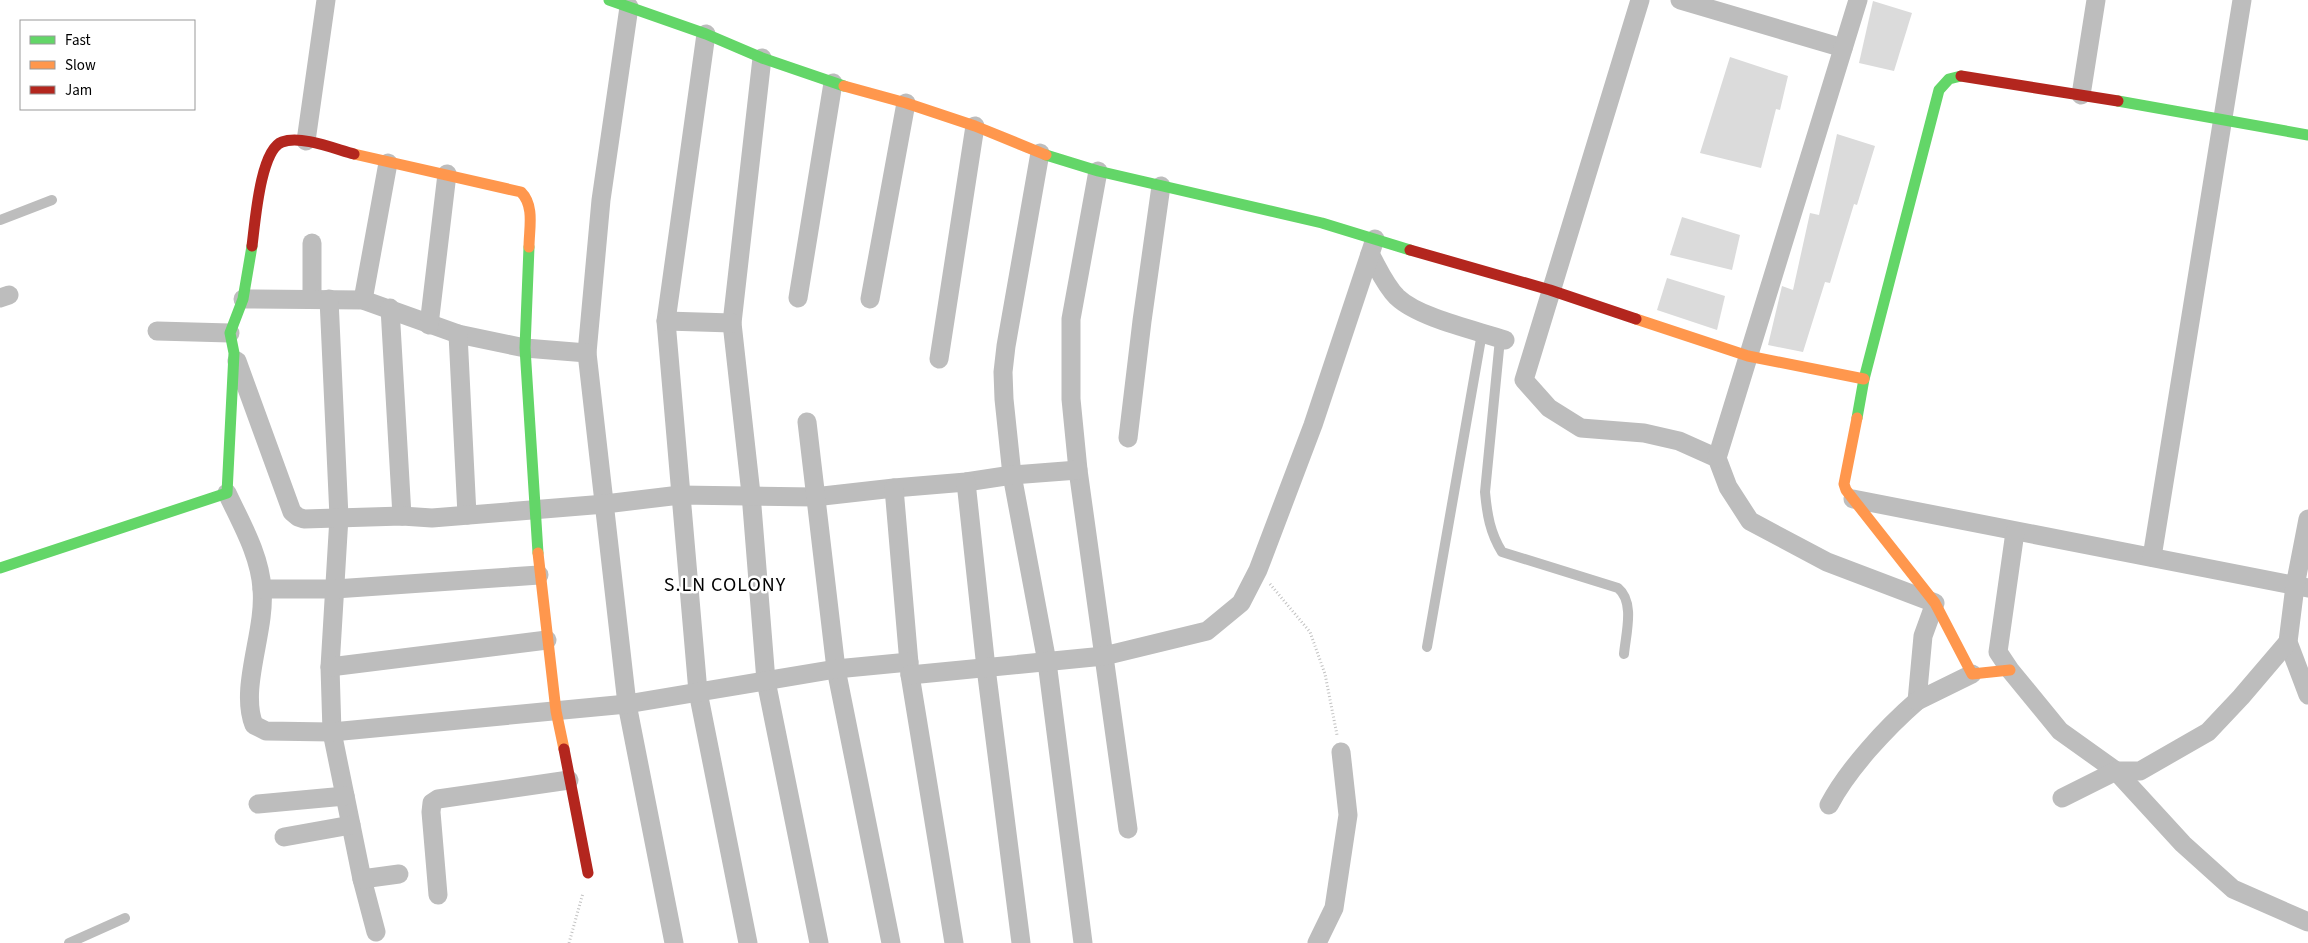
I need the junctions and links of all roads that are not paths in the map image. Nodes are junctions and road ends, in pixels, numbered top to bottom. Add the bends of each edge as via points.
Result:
1 (326, 0) edge
2 (609, 0) edge
3 (1640, 0) edge
4 (1680, 0) edge
5 (1858, 0) edge
6 (2096, 0) edge
7 (2242, 0) edge
8 (629, 7) junction
9 (706, 34) junction
10 (1843, 48) junction
11 (762, 58) junction
12 (833, 83) junction
13 (2081, 95) junction
14 (906, 103) junction
15 (2224, 119) junction
16 (975, 126) junction
17 (2308, 135) edge
18 (306, 141) junction
19 (1040, 153) junction
20 (388, 163) junction
21 (1098, 172) junction
22 (447, 174) junction
23 (1161, 186) junction
24 (52, 200) dead end
25 (0, 220) edge
26 (312, 243) dead end
27 (1372, 246) junction
28 (1550, 290) junction
29 (320, 298) junction
30 (798, 298) dead end
31 (243, 299) junction
32 (870, 299) dead end
33 (363, 300) junction
34 (390, 308) junction
35 (666, 321) junction
36 (732, 323) junction
37 (429, 325) junction
38 (157, 331) dead end
39 (230, 332) junction
40 (1482, 333) junction
41 (458, 334) junction
42 (1503, 340) joint
43 (524, 348) junction
44 (234, 353) junction
45 (587, 353) junction
46 (1748, 356) junction
47 (939, 359) dead end
48 (1864, 380) junction
49 (807, 422) dead end
50 (1128, 438) dead end
51 (1717, 458) junction
52 (1078, 470) junction
53 (1012, 475) junction
54 (966, 482) junction
55 (894, 488) junction
56 (227, 493) junction
57 (751, 494) junction
58 (680, 495) junction
59 (814, 497) junction
60 (1853, 498) junction
61 (605, 504) junction
62 (536, 509) junction
63 (467, 515) junction
64 (402, 516) junction
65 (339, 517) junction
66 (2308, 519) edge
67 (2016, 532) junction
68 (2152, 557) junction
69 (0, 568) edge
70 (538, 576) junction
71 (2302, 587) edge
72 (262, 589) junction
73 (335, 589) junction
74 (1935, 603) junction
75 (547, 640) junction
76 (2288, 642) junction
77 (1426, 647) dead end
78 (1624, 654) dead end
79 (1104, 656) junction
80 (1047, 662) junction
81 (330, 667) junction
82 (910, 668) junction
83 (986, 668) junction
84 (836, 669) junction
85 (2010, 670) junction
86 (1972, 674) junction
87 (766, 681) junction
88 (698, 692) junction
89 (2308, 695) edge
90 (1917, 701) junction
91 (628, 704) junction
92 (556, 711) junction
93 (332, 732) junction
94 (1340, 752) road end
95 (2116, 771) junction
96 (569, 780) junction
97 (345, 796) junction
98 (2062, 798) dead end
99 (258, 804) dead end
100 (1829, 805) dead end
101 (351, 825) junction
102 (1128, 830) dead end
103 (284, 837) dead end
104 (588, 873) road end
105 (399, 874) dead end
106 (362, 879) junction
107 (438, 895) dead end
108 (125, 918) dead end
109 (2308, 922) edge
110 (376, 932) dead end
111 (69, 943) edge
112 (674, 943) edge
113 (748, 943) edge
114 (819, 943) edge
115 (891, 943) edge
116 (954, 943) edge
117 (1021, 943) edge
118 (1083, 943) edge
119 (1317, 943) edge

1 - 18 street
2 - 8 street
3 - 28 street
4 - 10 street
5 - 10 street
6 - 13 street
7 - 15 street
8 - 9 street
8 - 45 street via 601,200
9 - 11 street
9 - 35 street
10 - 46 street
11 - 12 street
11 - 36 street
12 - 14 street
12 - 30 street
13 - 15 street
13 - 48 street via 1964,76 1953,76 1945,82 1939,90
14 - 16 street
14 - 32 street
15 - 17 street
15 - 68 street
16 - 19 street
16 - 47 street
18 - 20 street
18 - 31 street via 282,142 272,150 265,164
19 - 21 street
19 - 53 street via 1003,372
20 - 22 street
20 - 33 street
21 - 23 street
21 - 52 street via 1071,319 1071,399
22 - 37 street
22 - 43 street via 514,188 527,198 530,211
23 - 27 street via 1322,223
23 - 50 street
24 - 25 lane
26 - 29 street
27 - 28 street
27 - 40 street via 1385,281 1412,309
27 - 79 street via 1313,424 1258,570 1241,602 1207,631
28 - 46 street
28 - 51 street via 1524,380 1548,408 1581,428 1644,433 1679,441
29 - 31 street
29 - 33 street
29 - 65 street
31 - 39 street
33 - 34 street
34 - 37 street
34 - 64 street
35 - 36 street
35 - 58 street
36 - 57 street
37 - 41 street
38 - 39 street
39 - 44 street
40 - 42 street
40 - 77 lane
41 - 43 street
41 - 63 street
42 - 78 lane via 1485,492 1494,540 1502,552 1618,588 1624,593 1628,615
43 - 45 street
43 - 62 street
44 - 56 street
44 - 65 street via 292,512 304,519
45 - 61 street
46 - 48 street
46 - 51 street
48 - 60 street via 1844,478 1846,490
49 - 59 street
51 - 74 street via 1728,488 1750,521 1828,562
52 - 53 street
52 - 79 street
53 - 54 street
53 - 80 street
54 - 55 street
54 - 83 street
55 - 59 street
55 - 82 street
56 - 69 street
56 - 72 street via 256,560
57 - 58 street
57 - 59 street
57 - 87 street
58 - 61 street
58 - 88 street
59 - 84 street
60 - 67 street
60 - 74 street
61 - 62 street
61 - 91 street
62 - 63 street
62 - 70 street
63 - 64 street
64 - 65 street
65 - 73 street
66 - 71 street
67 - 68 street
67 - 85 street via 1998,652
68 - 71 street
70 - 73 street
70 - 75 street
71 - 76 street
72 - 73 street
72 - 93 street via 260,630 249,698 254,725 266,731
73 - 81 street
74 - 86 street
74 - 90 street via 1923,636
75 - 81 street
75 - 92 street
76 - 89 street
76 - 95 street via 2208,732 2140,771
79 - 80 street
79 - 102 street
80 - 83 street
80 - 118 street
81 - 93 street
82 - 83 street
82 - 84 street
82 - 116 street
83 - 117 street
84 - 87 street
84 - 115 street
85 - 86 street
85 - 95 street via 2060,731
86 - 90 street
87 - 88 street
87 - 114 street
88 - 91 street
88 - 113 street
90 - 100 street via 1894,721 1837,789
91 - 92 street
91 - 112 street
92 - 93 street
92 - 96 street
93 - 97 street
94 - 119 street via 1348,815 1334,908
95 - 98 street
95 - 109 street via 2183,844 2234,889
96 - 104 street
96 - 107 street via 438,799 432,803 430,812
97 - 99 street
97 - 101 street
101 - 103 street
101 - 106 street
105 - 106 street
106 - 110 street
108 - 111 lane

